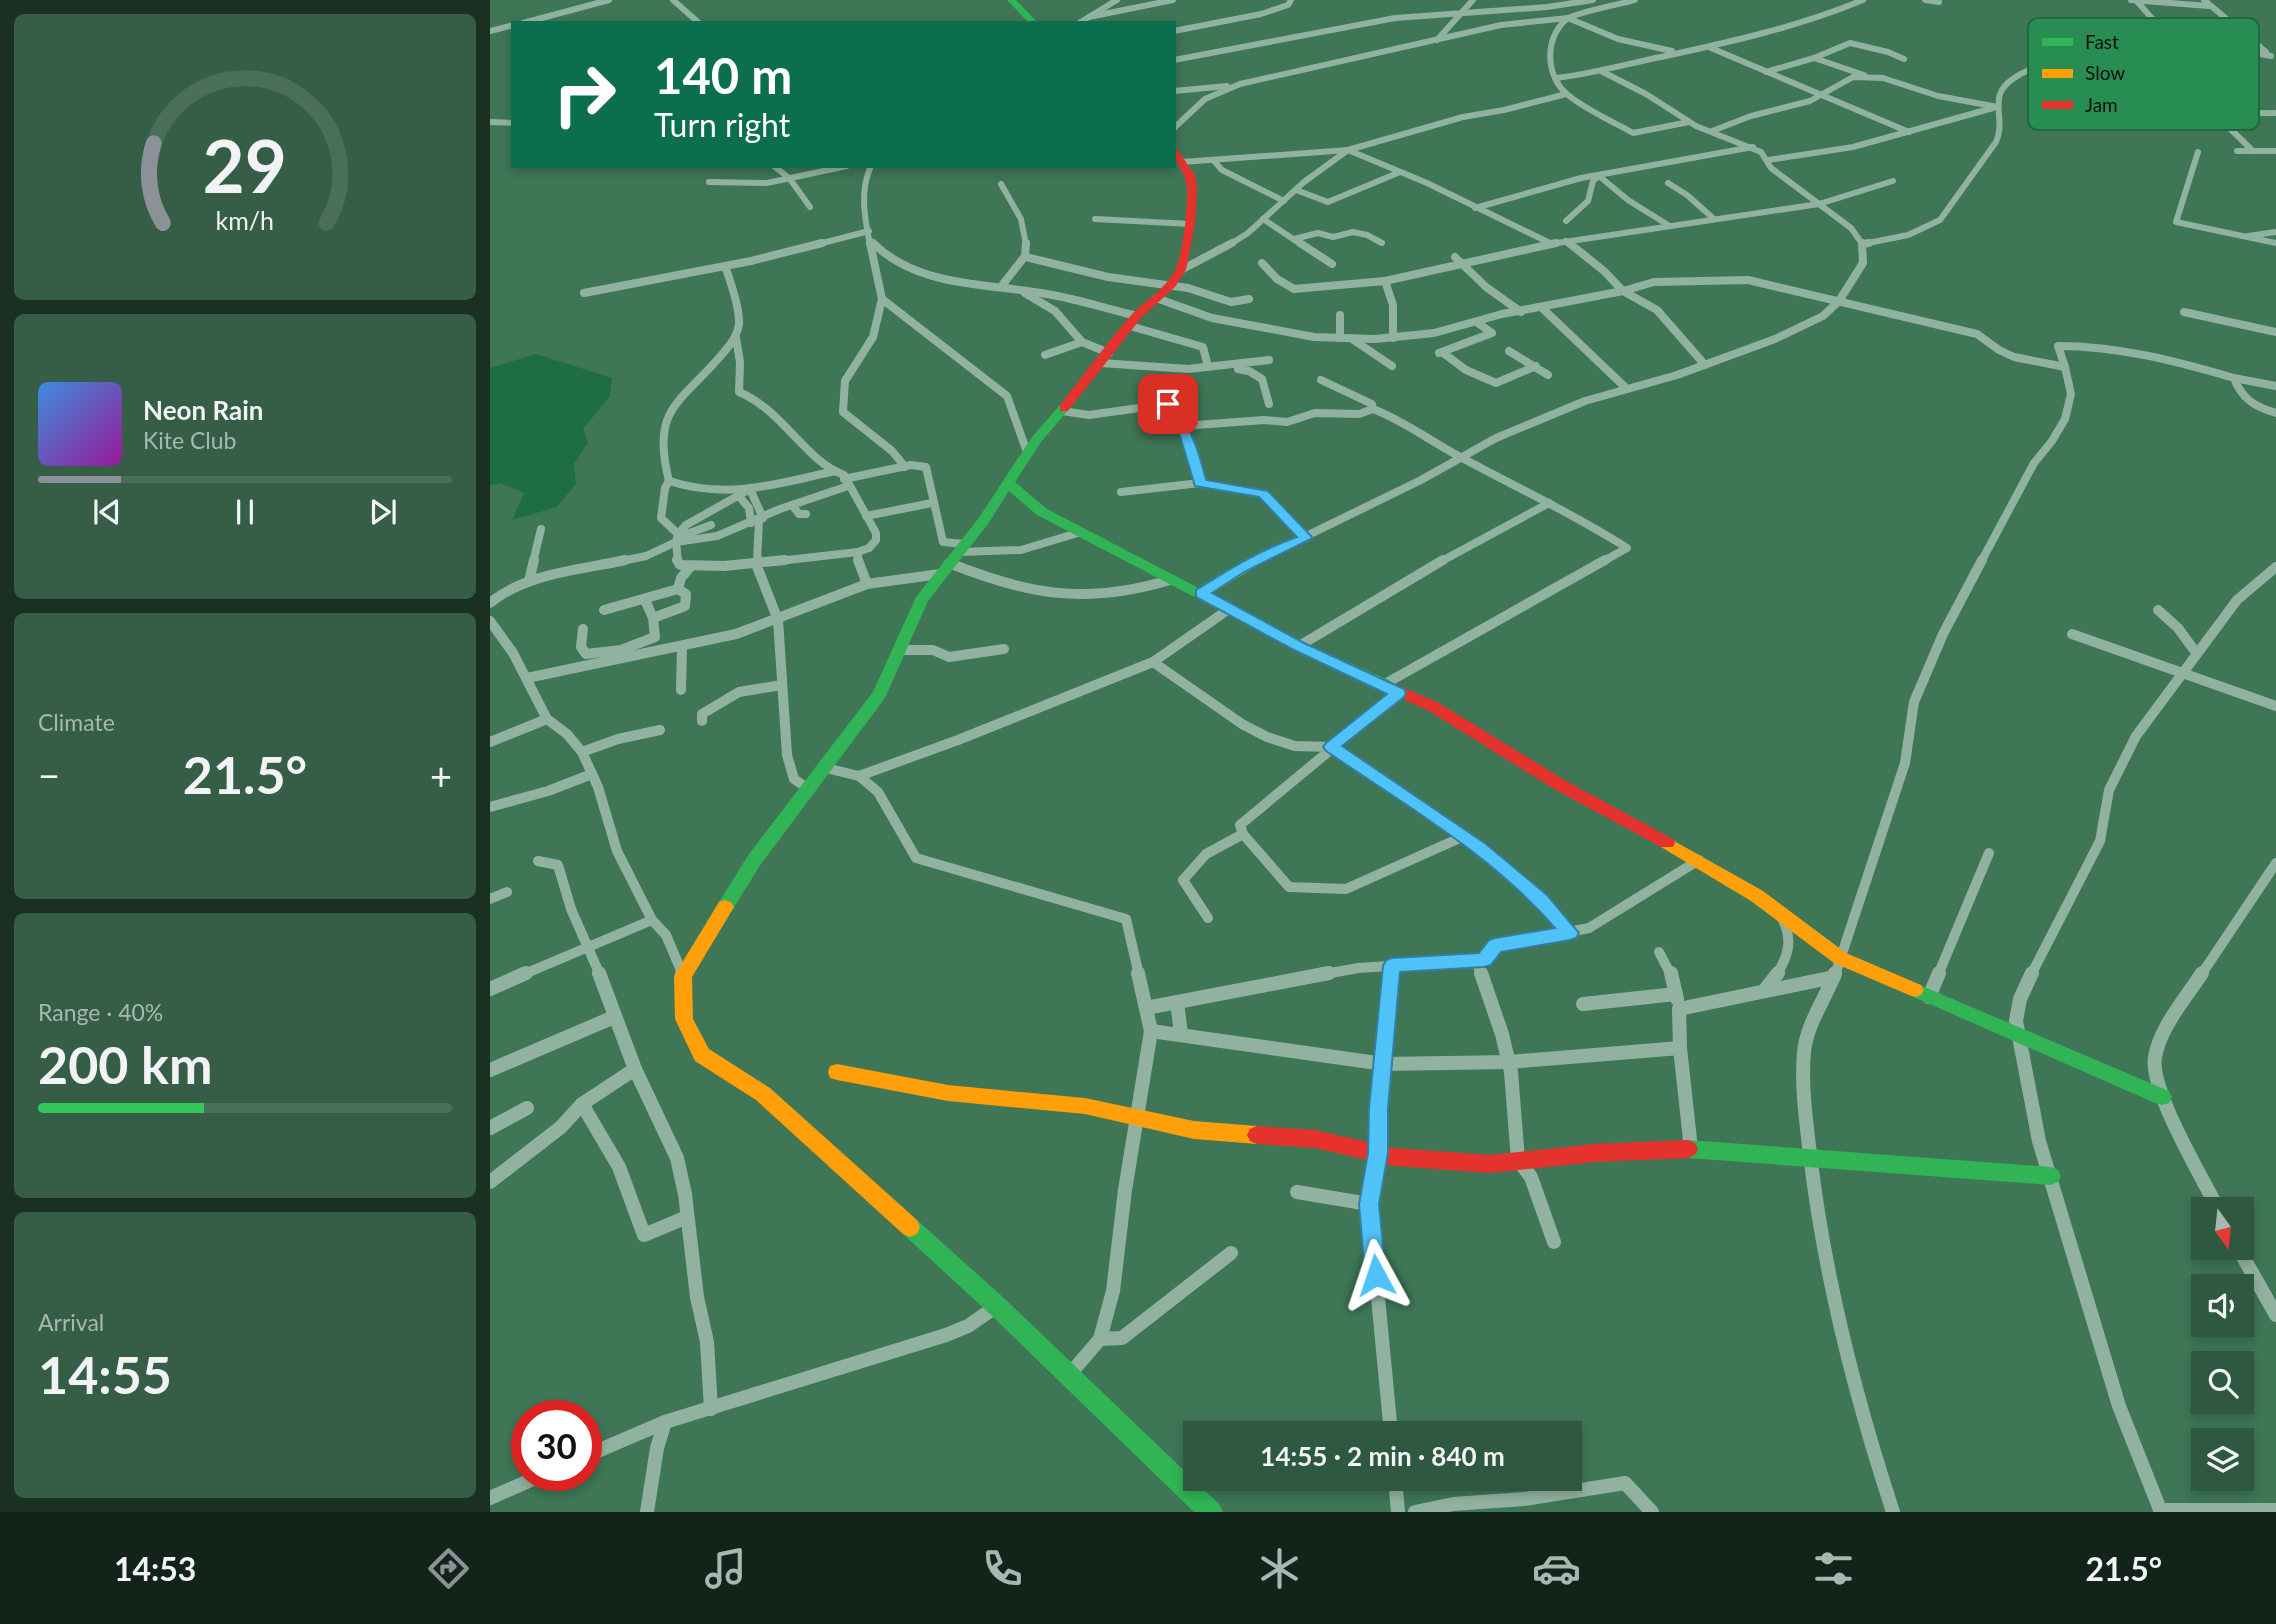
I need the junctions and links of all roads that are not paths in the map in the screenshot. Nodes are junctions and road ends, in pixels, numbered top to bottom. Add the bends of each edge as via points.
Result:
1 (609, 0) edge
2 (673, 0) edge
3 (1011, 0) edge
4 (1117, 0) edge
5 (1173, 0) edge
6 (1291, 0) edge
7 (1473, 0) edge
8 (1533, 0) edge
9 (1593, 0) edge
10 (1635, 0) edge
11 (1863, 0) edge
12 (1925, 0) edge
13 (2131, 0) edge
14 (2136, 1) edge
15 (1939, 2) edge
16 (2206, 3) edge
17 (1547, 7) junction
18 (1460, 13) junction
19 (1089, 17) junction
20 (1568, 18) junction
21 (2151, 18) edge
22 (2223, 18) edge
23 (530, 21) edge
24 (697, 21) edge
25 (1032, 21) edge
26 (1082, 21) edge
27 (511, 26) edge
28 (490, 31) edge
29 (1176, 31) edge
30 (1437, 40) junction
31 (1711, 47) junction
32 (1685, 53) junction
33 (1814, 58) junction
34 (1904, 59) dead end
35 (1176, 60) edge
36 (1601, 71) junction
37 (1766, 72) junction
38 (2028, 72) edge
39 (1867, 76) junction
40 (1556, 78) junction
41 (1240, 84) junction
42 (1176, 91) edge
43 (1566, 94) junction
44 (1822, 97) junction
45 (1998, 107) junction
46 (490, 121) edge
47 (1689, 122) junction
48 (511, 123) edge
49 (1176, 126) edge
50 (2231, 130) edge
51 (1712, 131) junction
52 (1909, 132) junction
53 (1753, 147) junction
54 (1348, 150) junction
55 (2236, 151) dead end
56 (2253, 151) junction
57 (2276, 151) edge
58 (2197, 152) dead end
59 (1178, 156) edge
60 (1768, 160) junction
61 (1214, 161) junction
62 (777, 168) edge
63 (839, 168) edge
64 (870, 168) edge
65 (1400, 172) junction
66 (1599, 176) junction
67 (792, 178) junction
68 (1893, 181) dead end
69 (709, 182) dead end
70 (1668, 183) dead end
71 (1001, 184) dead end
72 (1296, 190) junction
73 (1284, 201) junction
74 (1819, 204) junction
75 (810, 207) dead end
76 (1475, 208) junction
77 (1713, 218) junction
78 (1096, 219) dead end
79 (1263, 219) junction
80 (1566, 221) dead end
81 (1190, 224) junction
82 (1668, 225) junction
83 (869, 230) junction
84 (2276, 232) edge
85 (2240, 237) junction
86 (1294, 239) junction
87 (871, 241) junction
88 (1566, 241) junction
89 (2276, 242) edge
90 (1382, 243) dead end
91 (1550, 243) junction
92 (1863, 244) junction
93 (1026, 257) junction
94 (1455, 257) dead end
95 (1262, 263) dead end
96 (1332, 264) dead end
97 (1465, 265) junction
98 (725, 267) junction
99 (1181, 270) junction
100 (1385, 281) junction
101 (1171, 285) junction
102 (1007, 288) junction
103 (1023, 291) junction
104 (1623, 291) junction
105 (584, 293) dead end
106 (1156, 298) junction
107 (882, 299) junction
108 (1249, 299) dead end
109 (1839, 301) junction
110 (1541, 307) junction
111 (1521, 312) junction
112 (2184, 313) dead end
113 (1340, 315) dead end
114 (1133, 321) junction
115 (1478, 323) junction
116 (2276, 332) edge
117 (736, 338) junction
118 (1340, 338) junction
119 (1393, 338) junction
120 (1352, 339) junction
121 (1082, 342) junction
122 (1509, 351) dead end
123 (1045, 355) dead end
124 (1105, 358) junction
125 (1269, 360) dead end
126 (1705, 365) junction
127 (1392, 366) dead end
128 (1536, 366) junction
129 (1213, 367) junction
130 (2065, 367) junction
131 (1548, 375) dead end
132 (2234, 379) junction
133 (1321, 380) dead end
134 (2276, 386) edge
135 (1626, 388) junction
136 (1269, 404) dead end
137 (1373, 409) junction
138 (1062, 411) junction
139 (2276, 413) edge
140 (1183, 426) junction
141 (1027, 452) junction
142 (1459, 457) junction
143 (905, 467) junction
144 (835, 471) junction
145 (669, 481) junction
146 (846, 482) junction
147 (1008, 483) junction
148 (1200, 483) junction
149 (750, 489) junction
150 (1121, 492) dead end
151 (738, 495) junction
152 (932, 503) junction
153 (1549, 503) junction
154 (792, 505) junction
155 (806, 514) dead end
156 (866, 516) junction
157 (758, 520) junction
158 (711, 525) dead end
159 (541, 529) dead end
160 (1081, 532) junction
161 (678, 538) junction
162 (1306, 538) junction
163 (858, 552) junction
164 (953, 558) junction
165 (756, 564) junction
166 (691, 566) junction
167 (2276, 568) edge
168 (1170, 580) junction
169 (529, 581) junction
170 (867, 584) junction
171 (678, 589) junction
172 (1201, 594) junction
173 (645, 600) junction
174 (490, 603) edge
175 (604, 610) dead end
176 (1229, 610) junction
177 (2158, 610) dead end
178 (653, 618) junction
179 (778, 620) junction
180 (490, 621) edge
181 (583, 629) dead end
182 (2072, 634) dead end
183 (682, 646) junction
184 (1299, 646) junction
185 (1004, 649) dead end
186 (899, 650) junction
187 (2197, 654) junction
188 (1153, 662) junction
189 (2183, 673) junction
190 (527, 678) junction
191 (782, 685) junction
192 (1383, 685) junction
193 (681, 690) dead end
194 (1399, 693) junction
195 (2276, 706) edge
196 (547, 719) junction
197 (702, 721) dead end
198 (660, 730) dead end
199 (490, 742) edge
200 (1331, 747) junction
201 (582, 752) junction
202 (826, 768) junction
203 (592, 774) junction
204 (859, 776) junction
205 (807, 789) junction
206 (490, 807) edge
207 (1242, 834) junction
208 (1462, 837) junction
209 (1989, 853) dead end
210 (1699, 860) junction
211 (538, 861) dead end
212 (2276, 863) edge
213 (507, 892) dead end
214 (490, 899) edge
215 (1779, 913) junction
216 (1208, 918) dead end
217 (652, 920) junction
218 (1570, 933) junction
219 (589, 946) junction
220 (1659, 952) dead end
221 (1840, 958) junction
222 (1484, 960) junction
223 (1392, 966) junction
224 (683, 976) junction
225 (1834, 977) junction
226 (490, 989) edge
227 (1764, 991) junction
228 (1676, 994) junction
229 (1929, 997) junction
230 (1177, 1002) junction
231 (1583, 1004) dead end
232 (1146, 1008) junction
233 (1679, 1009) junction
234 (614, 1017) junction
235 (1152, 1031) junction
236 (1181, 1034) junction
237 (2019, 1037) junction
238 (1680, 1048) junction
239 (1509, 1062) junction
240 (1384, 1064) junction
241 (635, 1069) junction
242 (490, 1070) edge
243 (837, 1072) dead end
244 (2162, 1097) junction
245 (582, 1104) junction
246 (527, 1108) dead end
247 (1137, 1117) junction
248 (490, 1128) edge
249 (1690, 1149) junction
250 (1378, 1153) junction
251 (1811, 1158) junction
252 (1518, 1160) junction
253 (2051, 1176) junction
254 (490, 1182) edge
255 (1297, 1192) dead end
256 (2212, 1197) edge
257 (1369, 1204) junction
258 (687, 1217) junction
259 (1554, 1242) dead end
260 (1231, 1254) dead end
261 (2245, 1260) edge
262 (997, 1306) junction
263 (2276, 1315) edge
264 (1100, 1339) junction
265 (1070, 1374) junction
266 (711, 1409) junction
267 (1390, 1421) edge
268 (665, 1422) junction
269 (602, 1449) edge
270 (511, 1488) edge
271 (1396, 1491) edge
272 (490, 1497) edge
273 (2276, 1510) edge
274 (2161, 1511) edge
275 (647, 1512) edge
276 (1211, 1512) edge
277 (1398, 1512) edge
278 (1415, 1512) edge
279 (1652, 1512) edge
280 (1893, 1512) edge

1 - 23 street
2 - 24 street
3 - 25 street
4 - 19 street
5 - 19 street
6 - 29 street via 1261,14
7 - 18 street
8 - 17 street
9 - 17 street
10 - 20 street
11 - 31 street via 1818,20
12 - 15 street
13 - 14 street
14 - 16 street
14 - 21 street
16 - 22 street
17 - 18 street
17 - 20 street
18 - 30 street
18 - 35 street via 1395,18
19 - 26 street
20 - 30 street via 1501,25
20 - 32 street via 1648,49
20 - 40 street via 1551,41
27 - 28 street
30 - 41 street
31 - 32 street
31 - 37 street
32 - 36 street
33 - 34 street via 1850,43
33 - 37 street
33 - 39 street
36 - 40 street
36 - 47 street
37 - 44 street
38 - 45 street via 2006,81
39 - 44 street via 1839,83
39 - 45 street
40 - 43 street
41 - 42 street
41 - 49 street via 1205,99
43 - 47 street via 1633,133
43 - 54 street
44 - 51 street
44 - 52 street
45 - 52 street
45 - 92 street via 1998,138 1946,213 1909,234
46 - 48 street
47 - 51 street
50 - 56 street
51 - 53 street
52 - 60 street
53 - 60 street
53 - 66 street
54 - 61 street
54 - 65 street
54 - 72 street
55 - 56 street
56 - 57 street
58 - 85 street via 2176,222
59 - 61 street
59 - 81 street via 1190,175
60 - 74 street via 1770,168
61 - 73 street via 1222,170
62 - 67 street
63 - 67 street
64 - 83 street via 864,184
65 - 72 street via 1328,202
65 - 76 street
66 - 76 street
66 - 80 street via 1588,201
66 - 82 street
67 - 69 street via 767,183
67 - 75 street
68 - 74 street
70 - 77 street
71 - 93 street via 1021,219
72 - 73 street
73 - 79 street
74 - 77 street
74 - 92 street via 1851,228
76 - 91 street
77 - 82 street
78 - 81 street
79 - 86 street
79 - 99 street via 1228,246
81 - 99 street
82 - 88 street
83 - 87 street
83 - 98 street
84 - 85 street
85 - 89 street
86 - 90 street via 1353,232
86 - 96 street
87 - 102 street via 878,250 914,269
87 - 107 street
88 - 91 street
88 - 104 street
91 - 97 street
92 - 109 street via 1863,263
93 - 101 street via 1108,277
93 - 102 street via 1006,275 1003,284
94 - 97 street
95 - 100 street via 1294,289
97 - 100 street
97 - 111 street
98 - 105 street
98 - 117 street via 738,307
99 - 101 street
100 - 119 street via 1393,305
101 - 106 street
101 - 108 street via 1231,302
102 - 103 street
103 - 114 street via 1044,293
103 - 121 street via 1055,311
104 - 109 street via 1654,282 1748,280
104 - 110 street
104 - 126 street via 1657,310
106 - 114 street
106 - 118 street via 1212,318
107 - 141 street via 1007,396
107 - 143 street via 878,326 848,372 841,397 843,412
109 - 126 street via 1823,316 1775,339
109 - 130 street via 1977,334 2011,355
110 - 111 street
110 - 135 street
111 - 115 street
112 - 116 street
113 - 118 street
114 - 124 street
114 - 129 street via 1203,347
115 - 119 street
115 - 128 street via 1493,333 1440,352 1496,383
117 - 144 street via 739,392 775,414
117 - 145 street via 665,417 661,447
118 - 120 street
119 - 120 street
120 - 127 street
121 - 123 street
121 - 124 street
122 - 128 street
124 - 129 street via 1157,368
124 - 138 street
125 - 129 street
126 - 135 street
128 - 131 street
129 - 136 street via 1249,371 1262,379
130 - 132 street via 2058,346 2083,345 2194,366
130 - 221 street via 2071,403 2066,421 2027,475 1943,634 1914,702 1905,763
132 - 134 street
132 - 139 street via 2239,393 2254,406
133 - 137 street via 1373,404
135 - 142 street via 1585,401
137 - 140 street via 1351,415 1316,413 1290,423 1266,420
137 - 142 street via 1404,421
138 - 140 street via 1089,415 1168,404
138 - 141 street
140 - 148 street
141 - 147 street
142 - 153 street
142 - 162 street
143 - 146 street
143 - 152 street via 926,467
144 - 146 street via 844,475
144 - 149 street
145 - 149 street via 697,490
145 - 161 street via 661,518
146 - 154 street
146 - 156 street
147 - 160 street via 1042,512
147 - 164 street
148 - 150 street
148 - 162 street via 1264,494
149 - 151 street
149 - 157 street
151 - 157 street
151 - 161 street via 707,512
152 - 156 street
152 - 164 street via 943,542
153 - 184 street
153 - 192 street via 1627,548
154 - 155 street via 799,514
154 - 157 street
156 - 163 street via 876,540
157 - 161 street via 694,541
157 - 165 street
158 - 161 street
159 - 169 street
160 - 164 street via 1023,551
160 - 168 street
161 - 166 street via 676,559 680,565
161 - 169 street via 646,556
162 - 172 street via 1278,548
163 - 165 street
163 - 170 street
164 - 168 street via 1007,583 1078,595 1124,592
164 - 170 street
164 - 186 street via 915,612
165 - 166 street
165 - 179 street
166 - 171 street
167 - 187 street via 2237,600
168 - 172 street
169 - 174 street
170 - 179 street
171 - 173 street
171 - 178 street via 685,594 685,606
172 - 176 street
173 - 175 street
173 - 178 street
176 - 184 street
176 - 188 street
177 - 187 street
178 - 181 street via 654,638 600,654 586,654 581,647
179 - 183 street
179 - 191 street
180 - 190 street
182 - 189 street
183 - 190 street
183 - 193 street
184 - 192 street
185 - 186 street via 949,657 933,650
186 - 202 street via 880,694
187 - 189 street
188 - 200 street via 1267,737 1295,746
188 - 204 street
189 - 195 street
189 - 237 street via 2136,736 2115,774 2100,841 2020,999
190 - 196 street
191 - 197 street via 739,692 702,714
191 - 205 street via 787,755 794,779
192 - 194 street
194 - 200 street
194 - 210 street via 1434,707 1560,785
196 - 199 street
196 - 201 street
198 - 201 street
200 - 207 street via 1240,825
200 - 208 street
201 - 203 street
202 - 204 street
202 - 205 street
203 - 206 street
203 - 217 street via 617,851
204 - 232 street via 878,792 916,858 1126,919
205 - 224 street via 755,859
207 - 208 street via 1289,887 1346,889
207 - 216 street via 1206,854 1183,880
208 - 218 street via 1541,900
209 - 229 street
210 - 215 street
210 - 218 street via 1605,920
211 - 219 street via 558,865 571,909
212 - 244 street via 2158,1044 2154,1073
213 - 214 street
215 - 221 street
215 - 227 street via 1789,929 1791,946 1783,968
217 - 219 street
217 - 224 street via 666,935
218 - 222 street via 1495,946
219 - 226 street
219 - 234 street
220 - 228 street
221 - 225 street
221 - 229 street
222 - 223 street
222 - 239 street via 1476,963
223 - 230 street via 1357,968
223 - 240 street
224 - 262 street via 684,1019 702,1055 763,1094
225 - 227 street
225 - 251 street via 1815,1012 1804,1050 1803,1092
227 - 233 street
228 - 231 street
228 - 233 street
229 - 237 street
230 - 232 street
230 - 236 street
232 - 235 street
233 - 238 street
234 - 241 street
234 - 242 street
235 - 236 street
235 - 247 street
236 - 240 street
237 - 244 street
237 - 253 street via 2034,1120
238 - 239 street
238 - 249 street
239 - 240 street
239 - 252 street
240 - 250 street
241 - 245 street
241 - 258 street via 677,1158
243 - 247 street via 948,1093 1085,1106
244 - 256 street
245 - 254 street via 561,1127
245 - 258 street via 605,1135 644,1236
246 - 248 street
247 - 250 street via 1194,1130 1315,1139
247 - 264 street via 1113,1291
249 - 251 street
249 - 252 street
250 - 252 street via 1441,1162
250 - 257 street
251 - 253 street
251 - 280 street via 1817,1217 1843,1339
252 - 259 street via 1531,1177
253 - 274 street via 2119,1406
255 - 257 street
257 - 267 street
258 - 266 street via 707,1342
260 - 264 street via 1122,1338
261 - 263 street
262 - 265 street
262 - 266 street via 946,1335
264 - 265 street
265 - 276 street
266 - 268 street
268 - 269 street
268 - 275 street
270 - 272 street
271 - 277 street
273 - 274 street
278 - 279 street via 1625,1483

